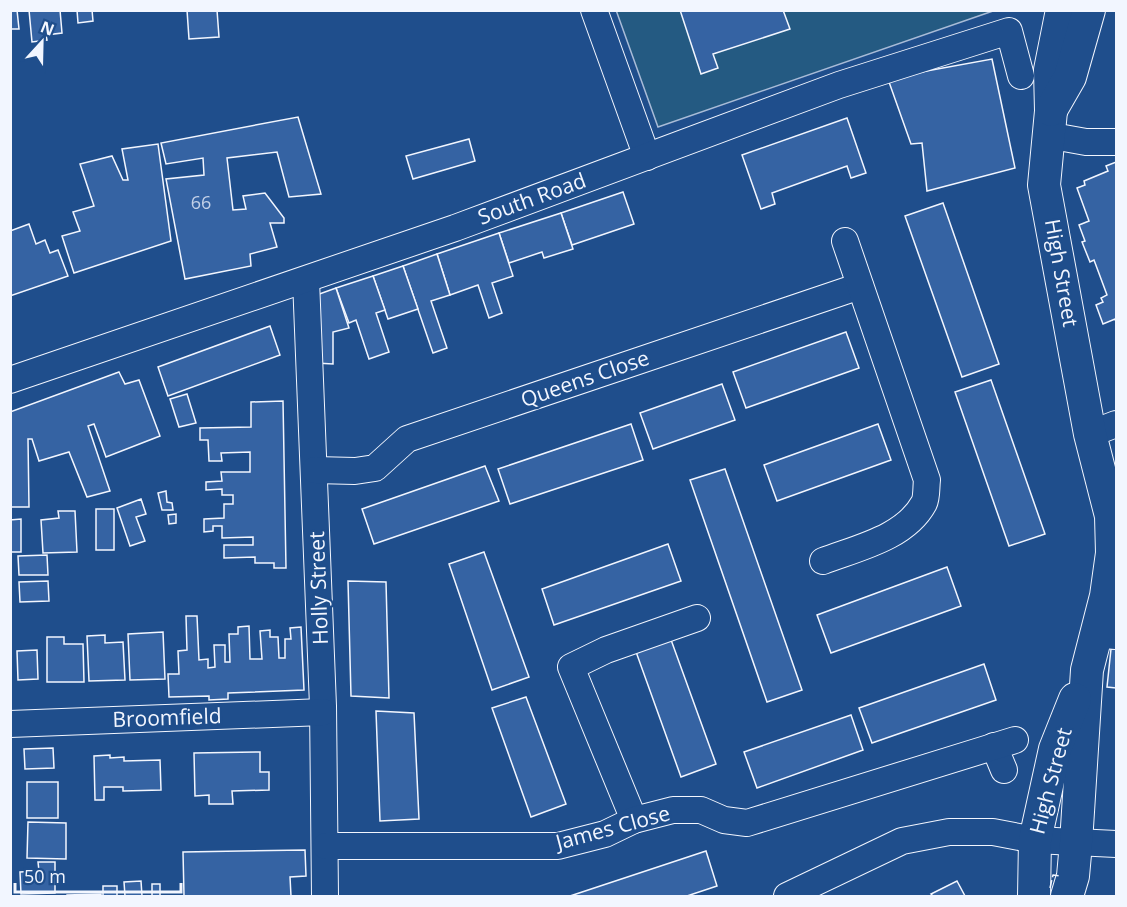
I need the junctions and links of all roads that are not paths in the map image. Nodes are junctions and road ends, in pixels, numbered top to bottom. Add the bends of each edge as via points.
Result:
1 (594, 10) edge
2 (1067, 12) edge
3 (1021, 76) dead end
4 (1049, 123) junction
5 (1116, 142) edge
6 (647, 157) junction
7 (845, 242) dead end
8 (306, 280) junction
9 (860, 286) junction
10 (10, 380) edge
11 (1103, 429) edge
12 (315, 470) junction
13 (824, 562) dead end
14 (697, 618) dead end
15 (1105, 635) edge
16 (1087, 670) junction
17 (323, 712) junction
18 (10, 724) edge
19 (1004, 770) dead end
20 (634, 820) junction
21 (1035, 840) junction
22 (1076, 843) junction
23 (1116, 844) edge
24 (326, 846) junction
25 (325, 897) edge
26 (787, 897) edge
27 (1034, 897) edge
28 (1067, 897) edge

1 - 6 street
2 - 4 main road, High Street via 1050,70
3 - 6 street, South Road via 1009,31 839,85
4 - 5 street via 1086,142
4 - 11 main road, High Street via 1044,185
6 - 8 street, South Road
7 - 9 street
8 - 10 street, South Road
8 - 12 street, Holly Street
9 - 12 street, Queens Close via 407,439 375,468
9 - 13 street via 927,480 925,501 911,521 892,534
11 - 15 main road, High Street via 1096,534
12 - 17 street, Holly Street
14 - 20 street via 606,650 571,667
15 - 16 main road, High Street
16 - 21 main road, High Street via 1055,749
16 - 22 main road, High Street
17 - 18 street, Broomfield
17 - 24 street, Holly Street
19 - 20 street, James Close via 1004,743 747,823 724,820 700,810 673,810
20 - 24 street, James Close via 605,834 558,846
21 - 22 street
21 - 26 street via 993,832 949,832 902,841
21 - 27 main road, High Street
22 - 23 street
22 - 28 main road, High Street
24 - 25 street, Holly Street

